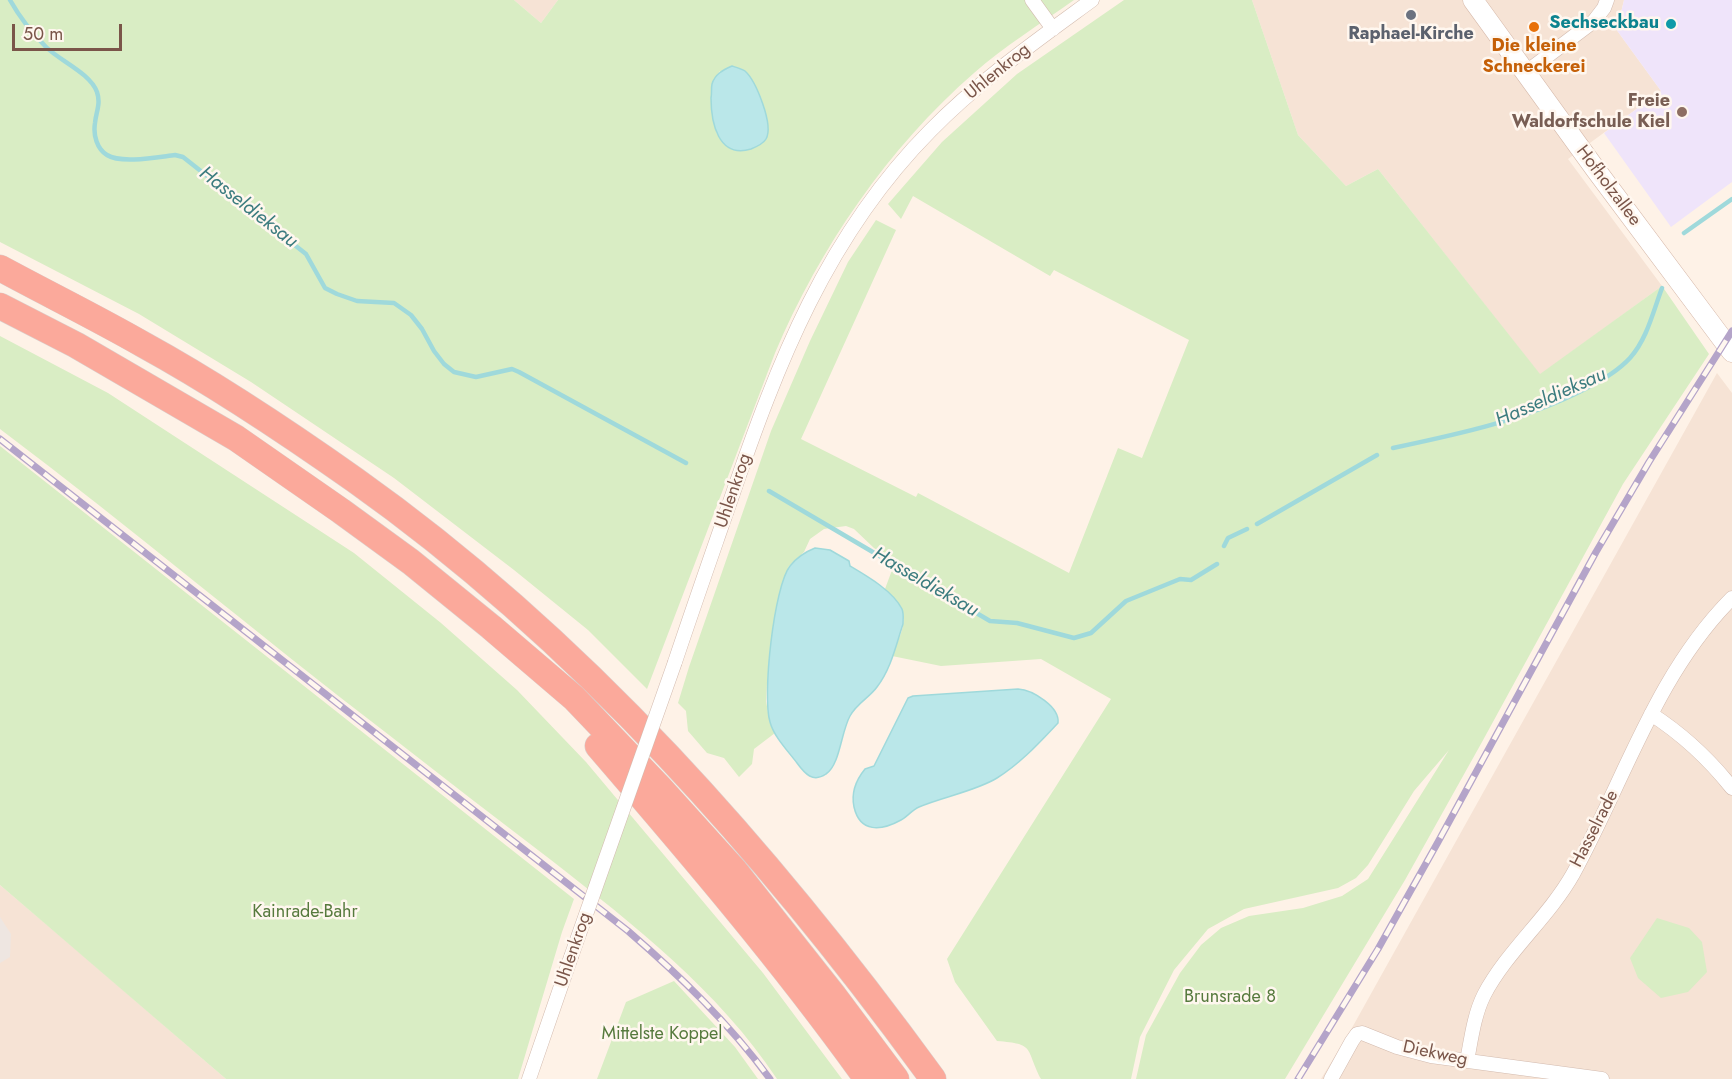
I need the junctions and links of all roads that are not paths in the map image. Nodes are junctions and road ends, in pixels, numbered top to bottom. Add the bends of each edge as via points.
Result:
1 (1032, 0) edge
2 (1092, 0) edge
3 (1473, 0) edge
4 (1607, 0) edge
5 (1053, 29) junction
6 (1525, 73) junction
7 (0, 268) edge
8 (0, 306) edge
9 (1729, 347) edge
10 (1732, 598) edge
11 (517, 650) junction
12 (1651, 714) junction
13 (1732, 788) edge
14 (1467, 1061) junction
15 (529, 1079) edge
16 (867, 1079) edge
17 (896, 1079) edge
18 (933, 1079) edge
19 (1331, 1079) edge
20 (1602, 1079) edge

1 - 5 street
2 - 5 street, Uhlenkrog
3 - 6 street, Hofholzallee
4 - 6 street via 1594,21
5 - 15 street, Uhlenkrog, bridge via 982,82 930,131 880,188 838,249 801,316 769,392
6 - 9 street, Hofholzallee
7 - 18 highway via 145,345 257,413 375,495 507,600 616,702 757,854 830,941
8 - 11 highway via 76,345 236,438 411,562
10 - 12 street, Hasselrade via 1678,667
11 - 16 highway via 717,885
11 - 17 highway via 574,698 727,863
12 - 13 street via 1688,741
12 - 14 street, Hasselrade via 1571,876 1483,997
14 - 19 street, Diekweg via 1397,1047 1362,1033 1352,1041
14 - 20 street, Diekweg

